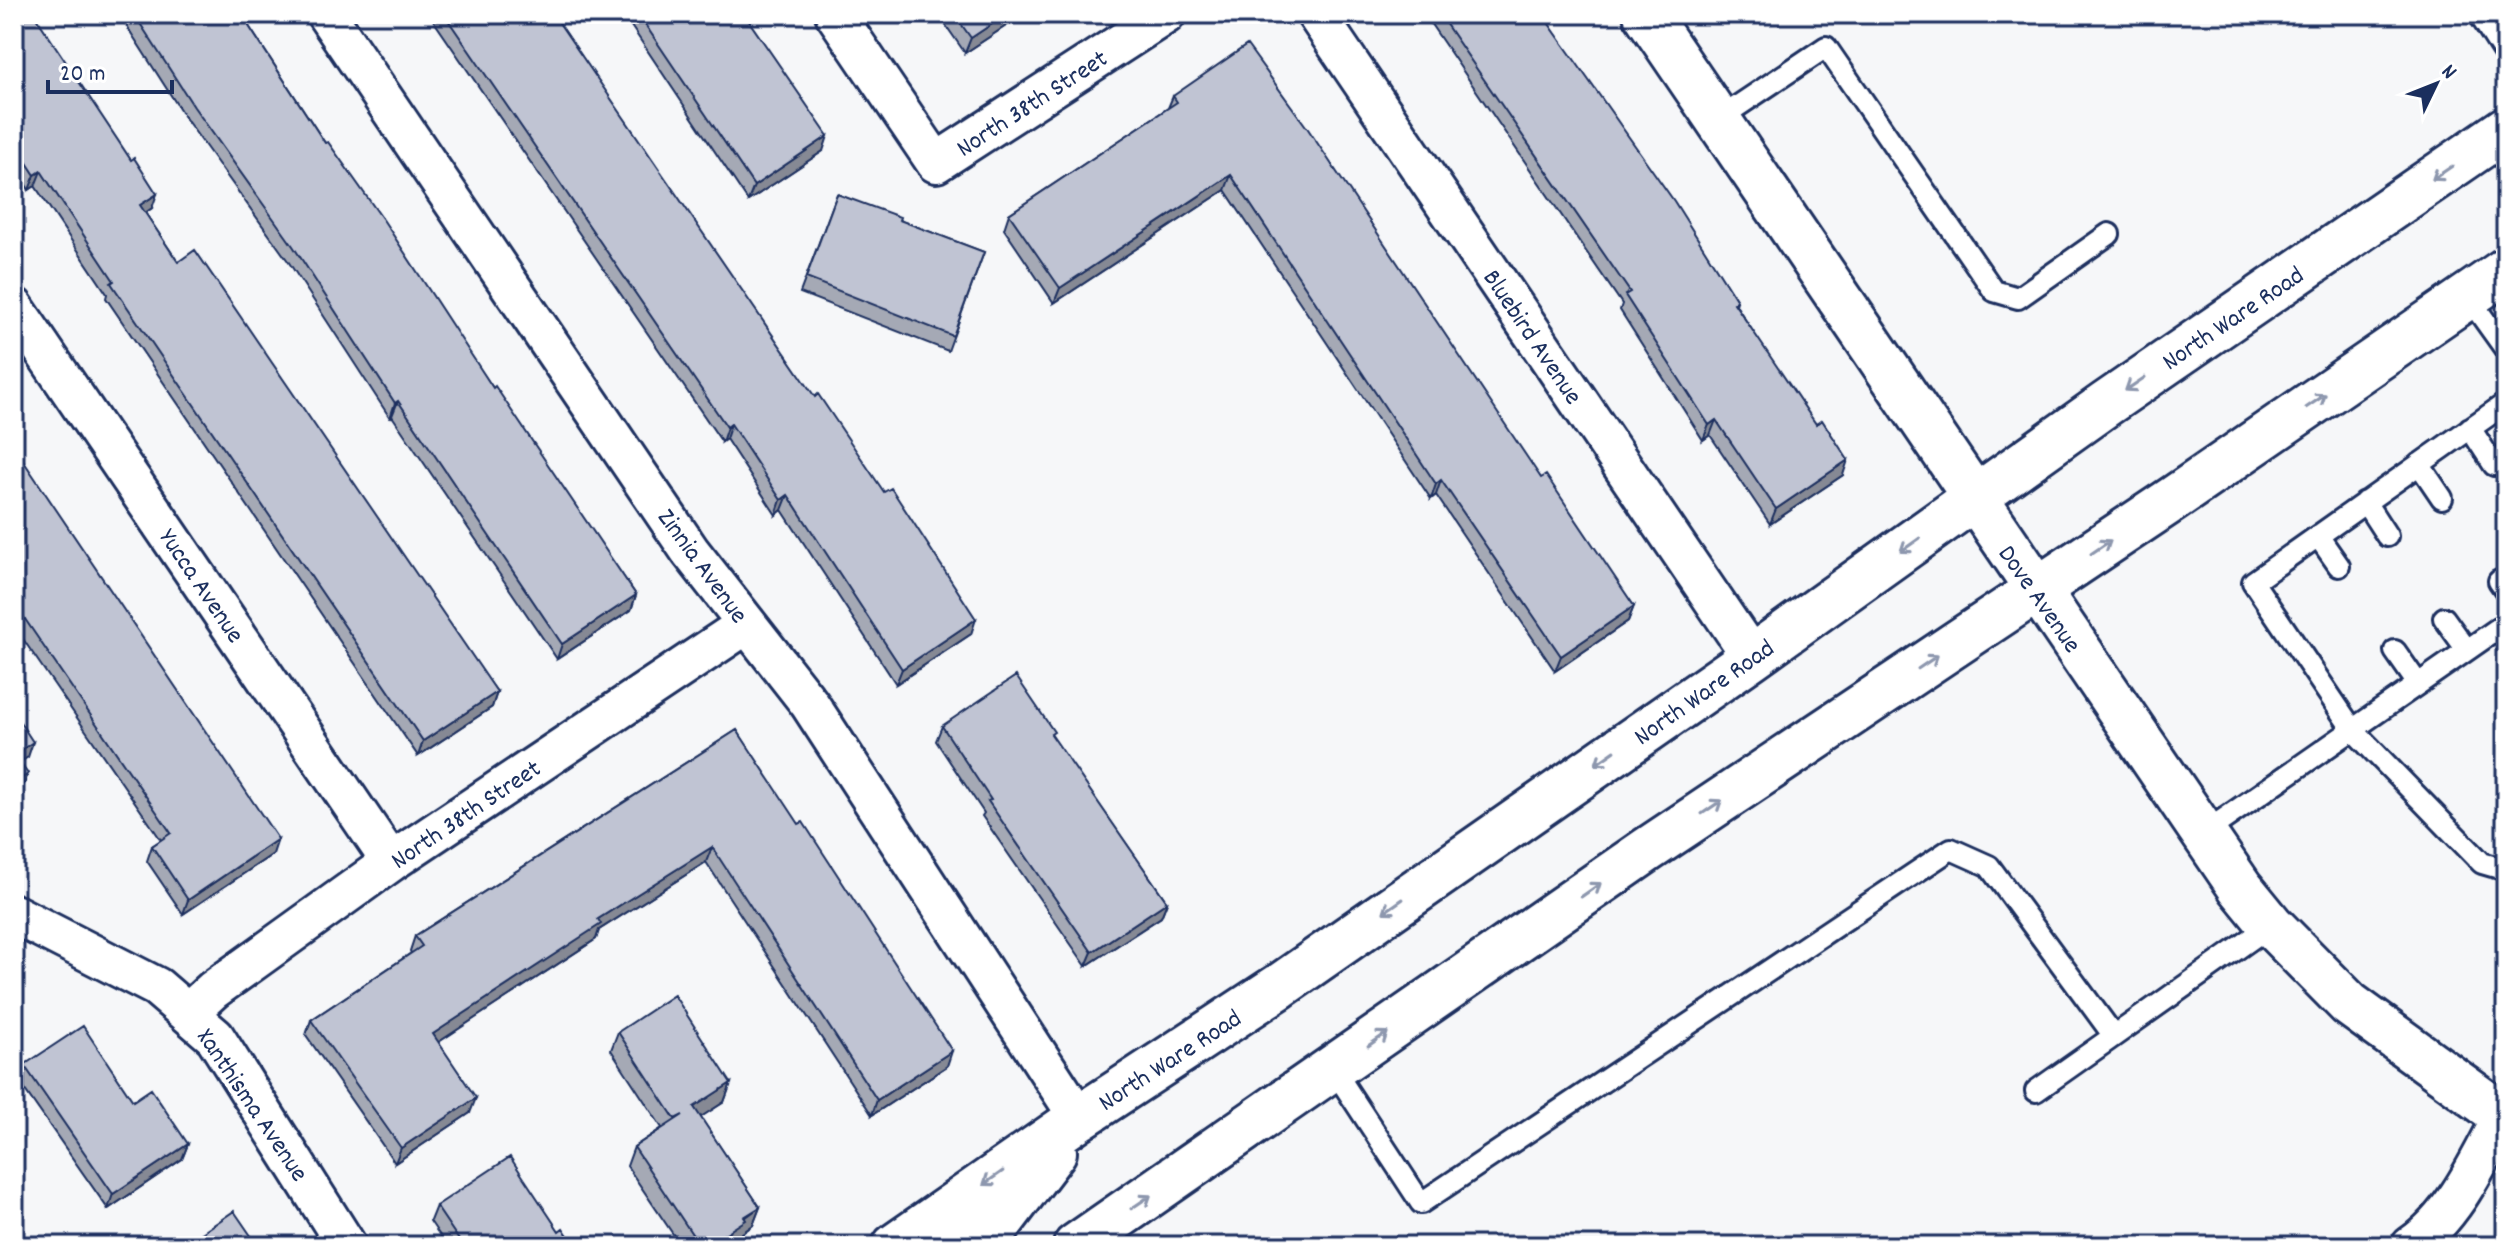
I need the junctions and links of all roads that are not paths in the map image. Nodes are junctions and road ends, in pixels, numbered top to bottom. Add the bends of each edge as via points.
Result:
1 (326, 14) edge
2 (835, 14) edge
3 (1166, 14) edge
4 (1316, 14) edge
5 (1646, 14) edge
6 (2479, 14) edge
7 (2506, 56) edge
8 (1717, 120) junction
9 (2506, 129) edge
10 (2109, 234) dead end
11 (2506, 270) edge
12 (2468, 297) junction
13 (14, 307) edge
14 (2506, 350) edge
15 (2506, 403) edge
16 (2470, 428) junction
17 (2419, 464) junction
18 (2494, 465) dead end
19 (2442, 498) dead end
20 (1973, 499) junction
21 (2365, 502) junction
22 (2318, 536) junction
23 (2387, 536) dead end
24 (2339, 566) dead end
25 (2036, 590) junction
26 (2444, 618) dead end
27 (2506, 623) edge
28 (747, 624) junction
29 (2467, 650) junction
30 (2395, 651) dead end
31 (1752, 657) junction
32 (2418, 684) junction
33 (2353, 730) junction
34 (2204, 833) junction
35 (391, 862) junction
36 (2506, 870) edge
37 (14, 914) edge
38 (2271, 925) junction
39 (189, 1012) junction
40 (2114, 1036) junction
41 (1334, 1070) junction
42 (2036, 1091) dead end
43 (2505, 1117) edge
44 (1079, 1118) junction
45 (1079, 1245) edge
46 (347, 1246) edge
47 (895, 1246) edge
48 (969, 1246) edge
49 (2411, 1246) edge

1 - 28 street, Zinnia Avenue via 690,551
2 - 3 street, North 38th Street via 936,163
4 - 31 street, Bluebird Avenue
5 - 8 main road, Dove Avenue
6 - 7 lane
8 - 10 lane via 1826,47 1994,291 2018,298
8 - 20 main road, Dove Avenue
9 -> 20 main road, North Ware Road
11 - 12 main road
12 - 14 lane
25 -> 12 main road
13 - 35 street, Yucca Avenue
15 - 16 lane
16 - 17 lane
16 - 18 lane
17 - 19 lane
17 - 21 lane
20 - 25 main road, Dove Avenue
20 -> 31 main road, North Ware Road
21 - 22 lane
21 - 23 lane
22 - 24 lane
22 - 33 lane via 2253,582
25 - 34 main road, Dove Avenue
41 -> 25 main road via 1647,850
26 - 29 lane
27 - 29 lane
28 - 35 street, North 38th Street
28 - 44 street, Zinnia Avenue via 809,703
29 - 32 lane
30 - 32 lane
31 -> 44 main road, North Ware Road via 1280,986
32 - 33 lane
33 - 34 lane
33 - 36 lane via 2482,863
34 - 38 main road, Dove Avenue
35 - 39 street, North 38th Street
37 - 39 street, Xanthisma Avenue via 157,987
38 - 40 lane
38 - 43 main road, Dove Avenue via 2349,1004
39 - 46 street, Xanthisma Avenue via 215,1037
40 - 41 lane via 1989,866 1951,849 1421,1203
40 - 42 lane
45 -> 41 main road
43 - 49 street via 2466,1184
44 -> 47 main road, North Ware Road
44 - 48 main road via 997,1227

